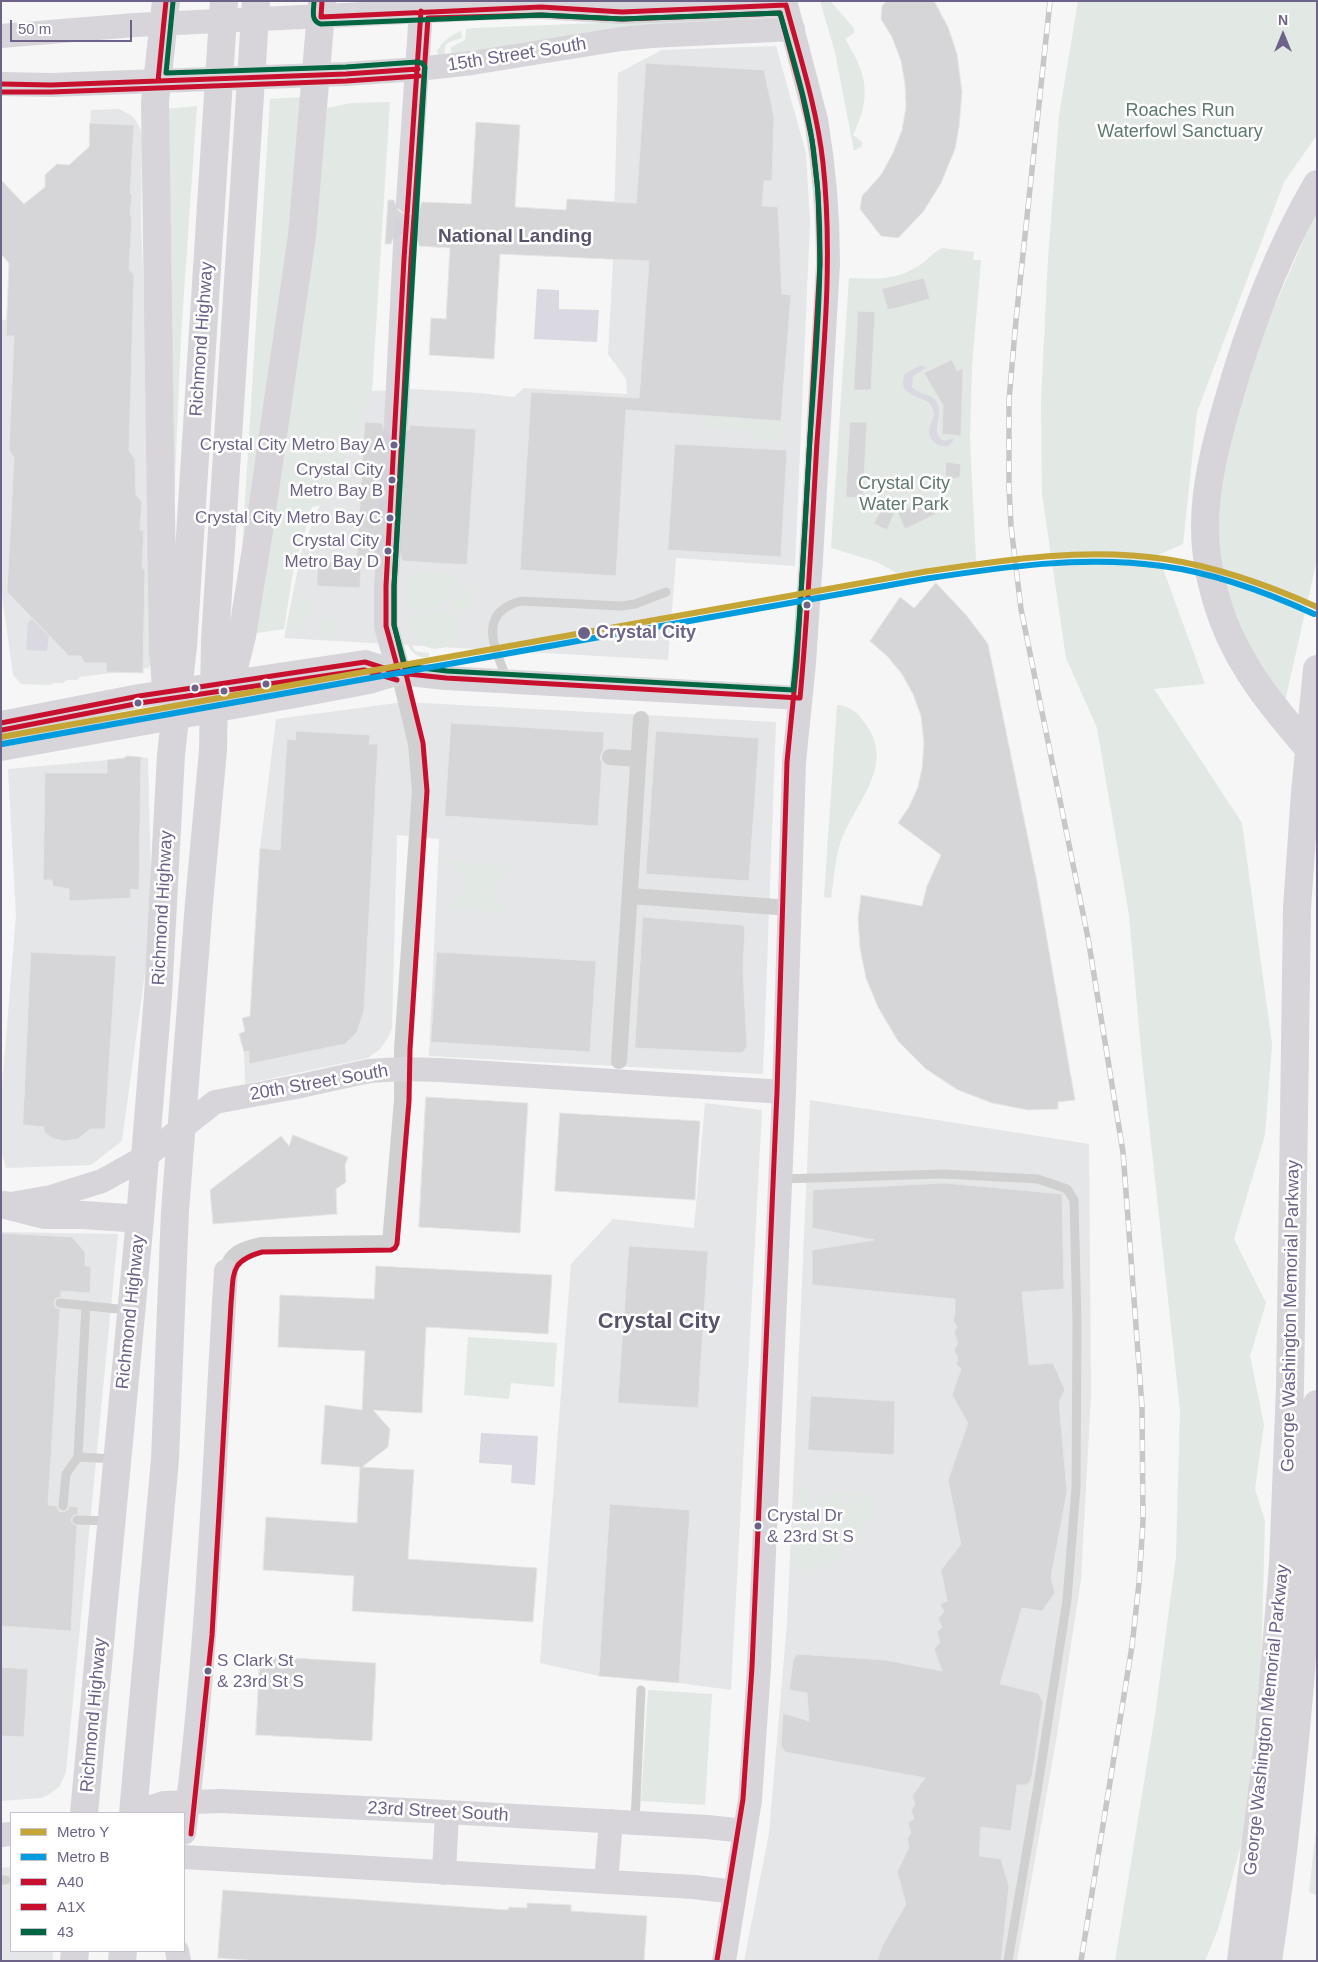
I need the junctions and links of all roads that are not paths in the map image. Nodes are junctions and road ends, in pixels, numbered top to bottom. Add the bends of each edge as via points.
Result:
1 (224, 1) edge
2 (256, 1) edge
3 (575, 1) edge
4 (786, 3) edge
5 (693, 5) edge
6 (541, 7) junction
7 (321, 9) edge
8 (421, 11) junction
9 (165, 12) edge
10 (792, 29) junction
11 (1, 36) edge
12 (418, 69) junction
13 (316, 75) junction
14 (158, 81) junction
15 (1, 84) edge
16 (1317, 184) edge
17 (408, 201) tunnel mouth
18 (405, 245) tunnel mouth
19 (396, 424) tunnel mouth
20 (388, 560) tunnel mouth
21 (666, 592) dead end
22 (173, 648) junction
23 (1317, 669) edge
24 (399, 673) junction
25 (508, 681) junction
26 (800, 698) junction
27 (640, 719) dead end
28 (1, 723) edge
29 (1, 748) edge
30 (214, 750) junction
31 (610, 757) dead end
32 (638, 759) junction
33 (1317, 759) edge
34 (630, 896) junction
35 (790, 908) junction
36 (619, 1061) dead end
37 (402, 1069) junction
38 (784, 1092) junction
39 (182, 1130) junction
40 (145, 1157) junction
41 (780, 1179) junction
42 (3, 1205) edge
43 (140, 1220) junction
44 (226, 1271) joint
45 (60, 1303) dead end
46 (86, 1306) junction
47 (131, 1310) junction
48 (1317, 1404) edge
49 (78, 1457) junction
50 (117, 1459) junction
51 (63, 1506) dead end
52 (77, 1520) dead end
53 (112, 1521) junction
54 (640, 1690) dead end
55 (188, 1802) junction
56 (84, 1812) edge
57 (133, 1812) edge
58 (136, 1812) edge
59 (447, 1812) junction
60 (611, 1821) junction
61 (635, 1822) junction
62 (185, 1825) edge
63 (745, 1831) junction
64 (185, 1857) edge
65 (444, 1873) junction
66 (606, 1882) junction
67 (735, 1892) junction
68 (724, 1961) edge
69 (1008, 1961) edge
70 (1241, 1961) edge
71 (1268, 1961) edge

1 - 22 highway, Richmond Highway
2 - 30 highway, Richmond Highway via 215,640
3 - 6 street
4 - 5 street, 15th Street South
4 - 10 street
5 - 6 street, 15th Street South via 622,12
6 - 8 street, 15th Street South
7 - 8 street, 15th Street South
7 - 9 street, 15th Street South
7 - 13 highway
8 - 12 street
9 - 11 street, 15th Street South
9 - 14 highway
10 - 12 street, 15th Street South via 621,38
10 - 26 street via 820,139 828,245
12 - 13 street, 15th Street South
12 - 17 street
13 - 14 street, 15th Street South
13 - 30 highway via 302,236 260,524 242,636
14 - 15 street, 15th Street South via 52,86
14 - 22 highway via 155,102
16 - 33 highway via 1271,276 1240,359 1212,462 1205,527 1212,584 1230,636 1263,694
18 - 19 street
20 - 24 street via 386,626
21 - 25 lane via 621,606 511,603 495,617 492,632 494,649
22 - 40 highway, Richmond Highway via 171,755 158,996
23 - 70 highway, George Washington Memorial Parkway via 1297,908 1292,1326 1286,1506 1269,1734
24 - 25 street
24 - 28 street via 365,662 139,696
24 - 29 street via 306,694
24 - 37 street via 416,744 420,791
25 - 26 street
26 - 35 street via 794,762
27 - 32 street
30 - 39 highway, Richmond Highway
31 - 32 street
32 - 34 street
34 - 35 street
34 - 36 street
35 - 38 street
37 - 38 street, 20th Street South
37 - 39 street, 20th Street South via 362,1072 215,1102
37 - 44 street via 390,1243 261,1245 234,1255
38 - 41 street
39 - 40 street, 20th Street South
39 - 57 highway, Richmond Highway via 175,1211 165,1459
40 - 42 street, 20th Street South via 98,1183 51,1197
40 - 43 highway, Richmond Highway
41 - 63 street via 759,1667
41 - 69 lane via 919,1173 1038,1179 1067,1189 1074,1200 1076,1487 1067,1600
42 - 43 highway via 44,1215
43 - 47 highway, Richmond Highway
44 - 55 street via 208,1590
45 - 46 lane
46 - 47 lane
46 - 49 lane
47 - 50 highway, Richmond Highway
48 - 71 highway, George Washington Memorial Parkway via 1300,1690
49 - 50 lane
49 - 51 lane via 66,1474
50 - 53 highway, Richmond Highway
52 - 53 lane
53 - 56 highway, Richmond Highway
54 - 61 lane
55 - 58 street, 23rd Street South via 164,1803
55 - 59 street, 23rd Street South
55 - 62 street
59 - 60 street, 23rd Street South
59 - 65 street
60 - 61 street, 23rd Street South
60 - 66 street
61 - 63 street, 23rd Street South
63 - 67 street
64 - 65 street
65 - 66 street
66 - 67 street
67 - 68 street

